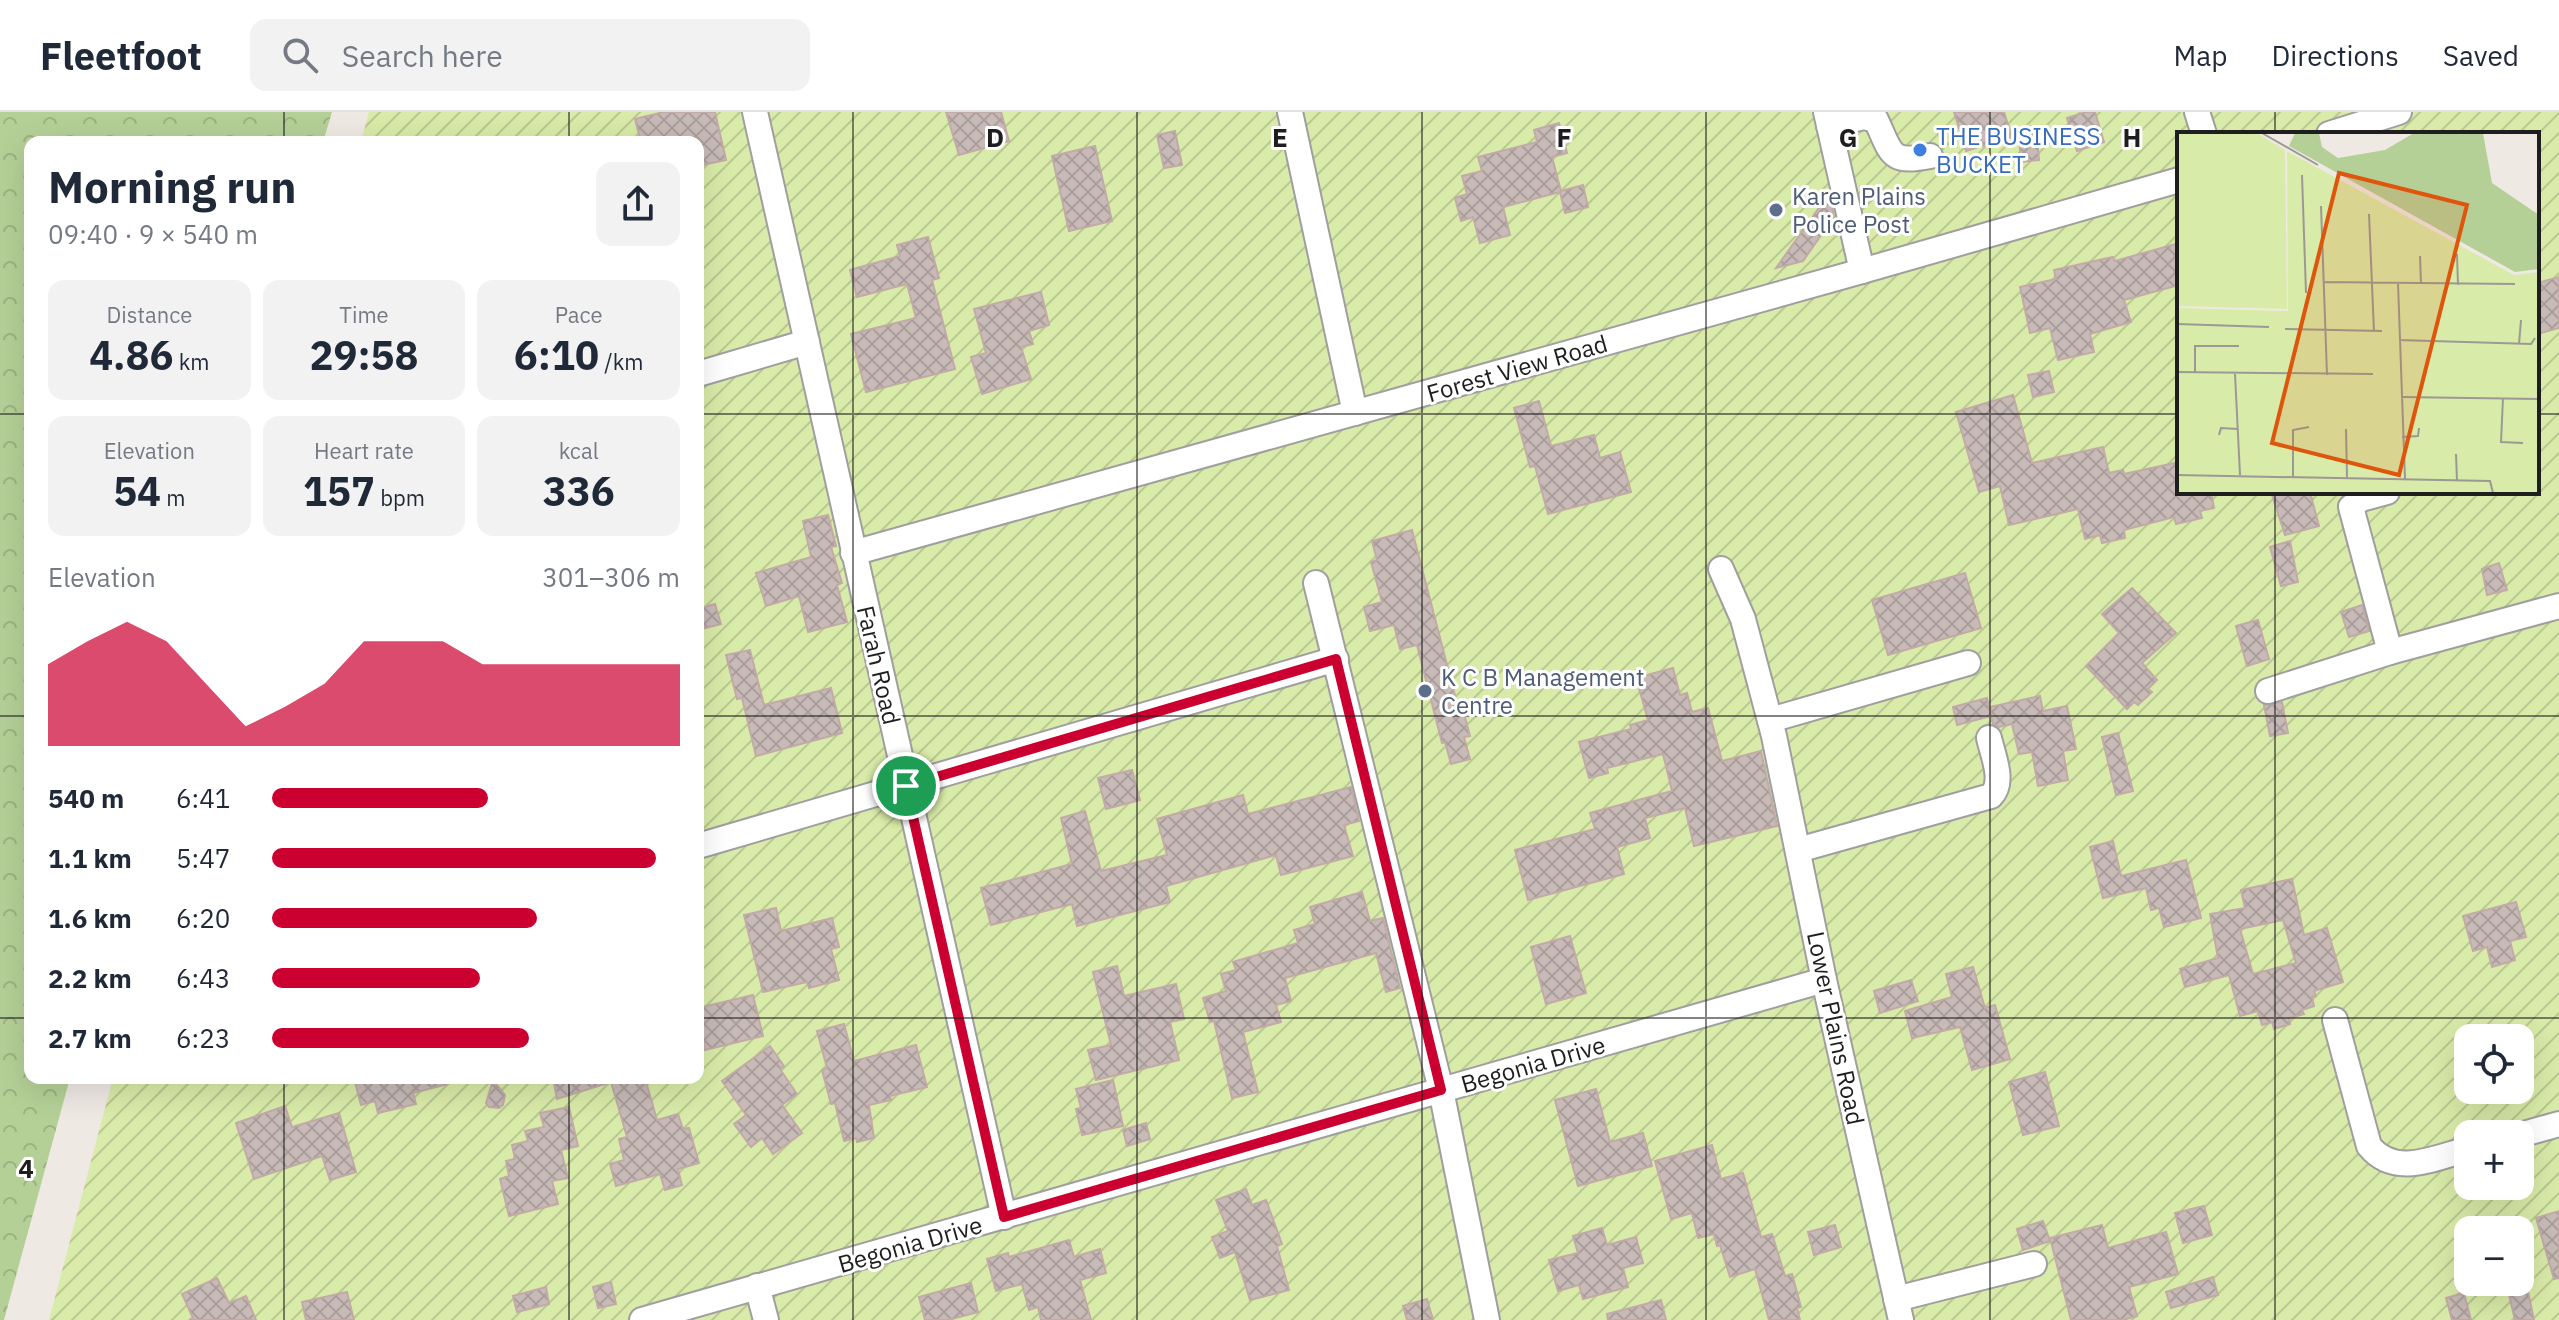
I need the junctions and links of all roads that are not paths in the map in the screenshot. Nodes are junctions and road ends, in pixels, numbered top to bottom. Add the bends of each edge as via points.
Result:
1 (755, 112) edge
2 (1290, 112) edge
3 (2197, 112) edge
4 (2399, 112) edge
5 (1828, 119) edge
6 (2203, 132) edge
7 (2335, 132) edge
8 (1930, 156) dead end
9 (2177, 181) edge
10 (1862, 271) junction
11 (807, 342) junction
12 (704, 372) edge
13 (1355, 413) junction
14 (2380, 494) edge
15 (853, 553) junction
16 (1721, 569) dead end
17 (1316, 583) dead end
18 (2559, 606) edge
19 (2390, 652) junction
20 (1336, 659) junction
21 (1968, 663) dead end
22 (2268, 691) dead end
23 (1772, 728) junction
24 (1989, 738) dead end
25 (906, 786) junction
26 (704, 844) edge
27 (1798, 850) junction
28 (1824, 980) junction
29 (2335, 1020) dead end
30 (1441, 1090) junction
31 (2559, 1124) edge
32 (2534, 1131) edge
33 (2454, 1153) edge
34 (1004, 1217) junction
35 (2034, 1264) dead end
36 (757, 1286) junction
37 (1899, 1309) edge
38 (642, 1320) edge
39 (766, 1320) edge
40 (1487, 1320) edge

1 - 11 street, Farah Road
2 - 13 street
3 - 6 street
4 - 7 street
5 - 8 street via 1876,120 1894,156
5 - 10 street
9 - 10 street, Forest View Road
10 - 13 street, Forest View Road
11 - 12 street
11 - 15 street, Farah Road
13 - 15 street, Forest View Road
14 - 19 street via 2351,507
15 - 25 street, Farah Road
16 - 23 street, Lower Plains Road via 1743,619
17 - 20 street
18 - 19 street
19 - 22 street
20 - 25 street
20 - 30 street
21 - 23 street
23 - 27 street, Lower Plains Road
24 - 27 street via 1999,781 1991,796
25 - 26 street
25 - 34 street, Farah Road
27 - 28 street, Lower Plains Road
28 - 30 street, Begonia Drive
28 - 37 street, Lower Plains Road
29 - 33 street via 2369,1146 2379,1158 2410,1164
30 - 34 street, Begonia Drive
30 - 40 street
31 - 32 street
34 - 36 street, Begonia Drive
35 - 37 street
36 - 38 street, Begonia Drive
36 - 39 street

